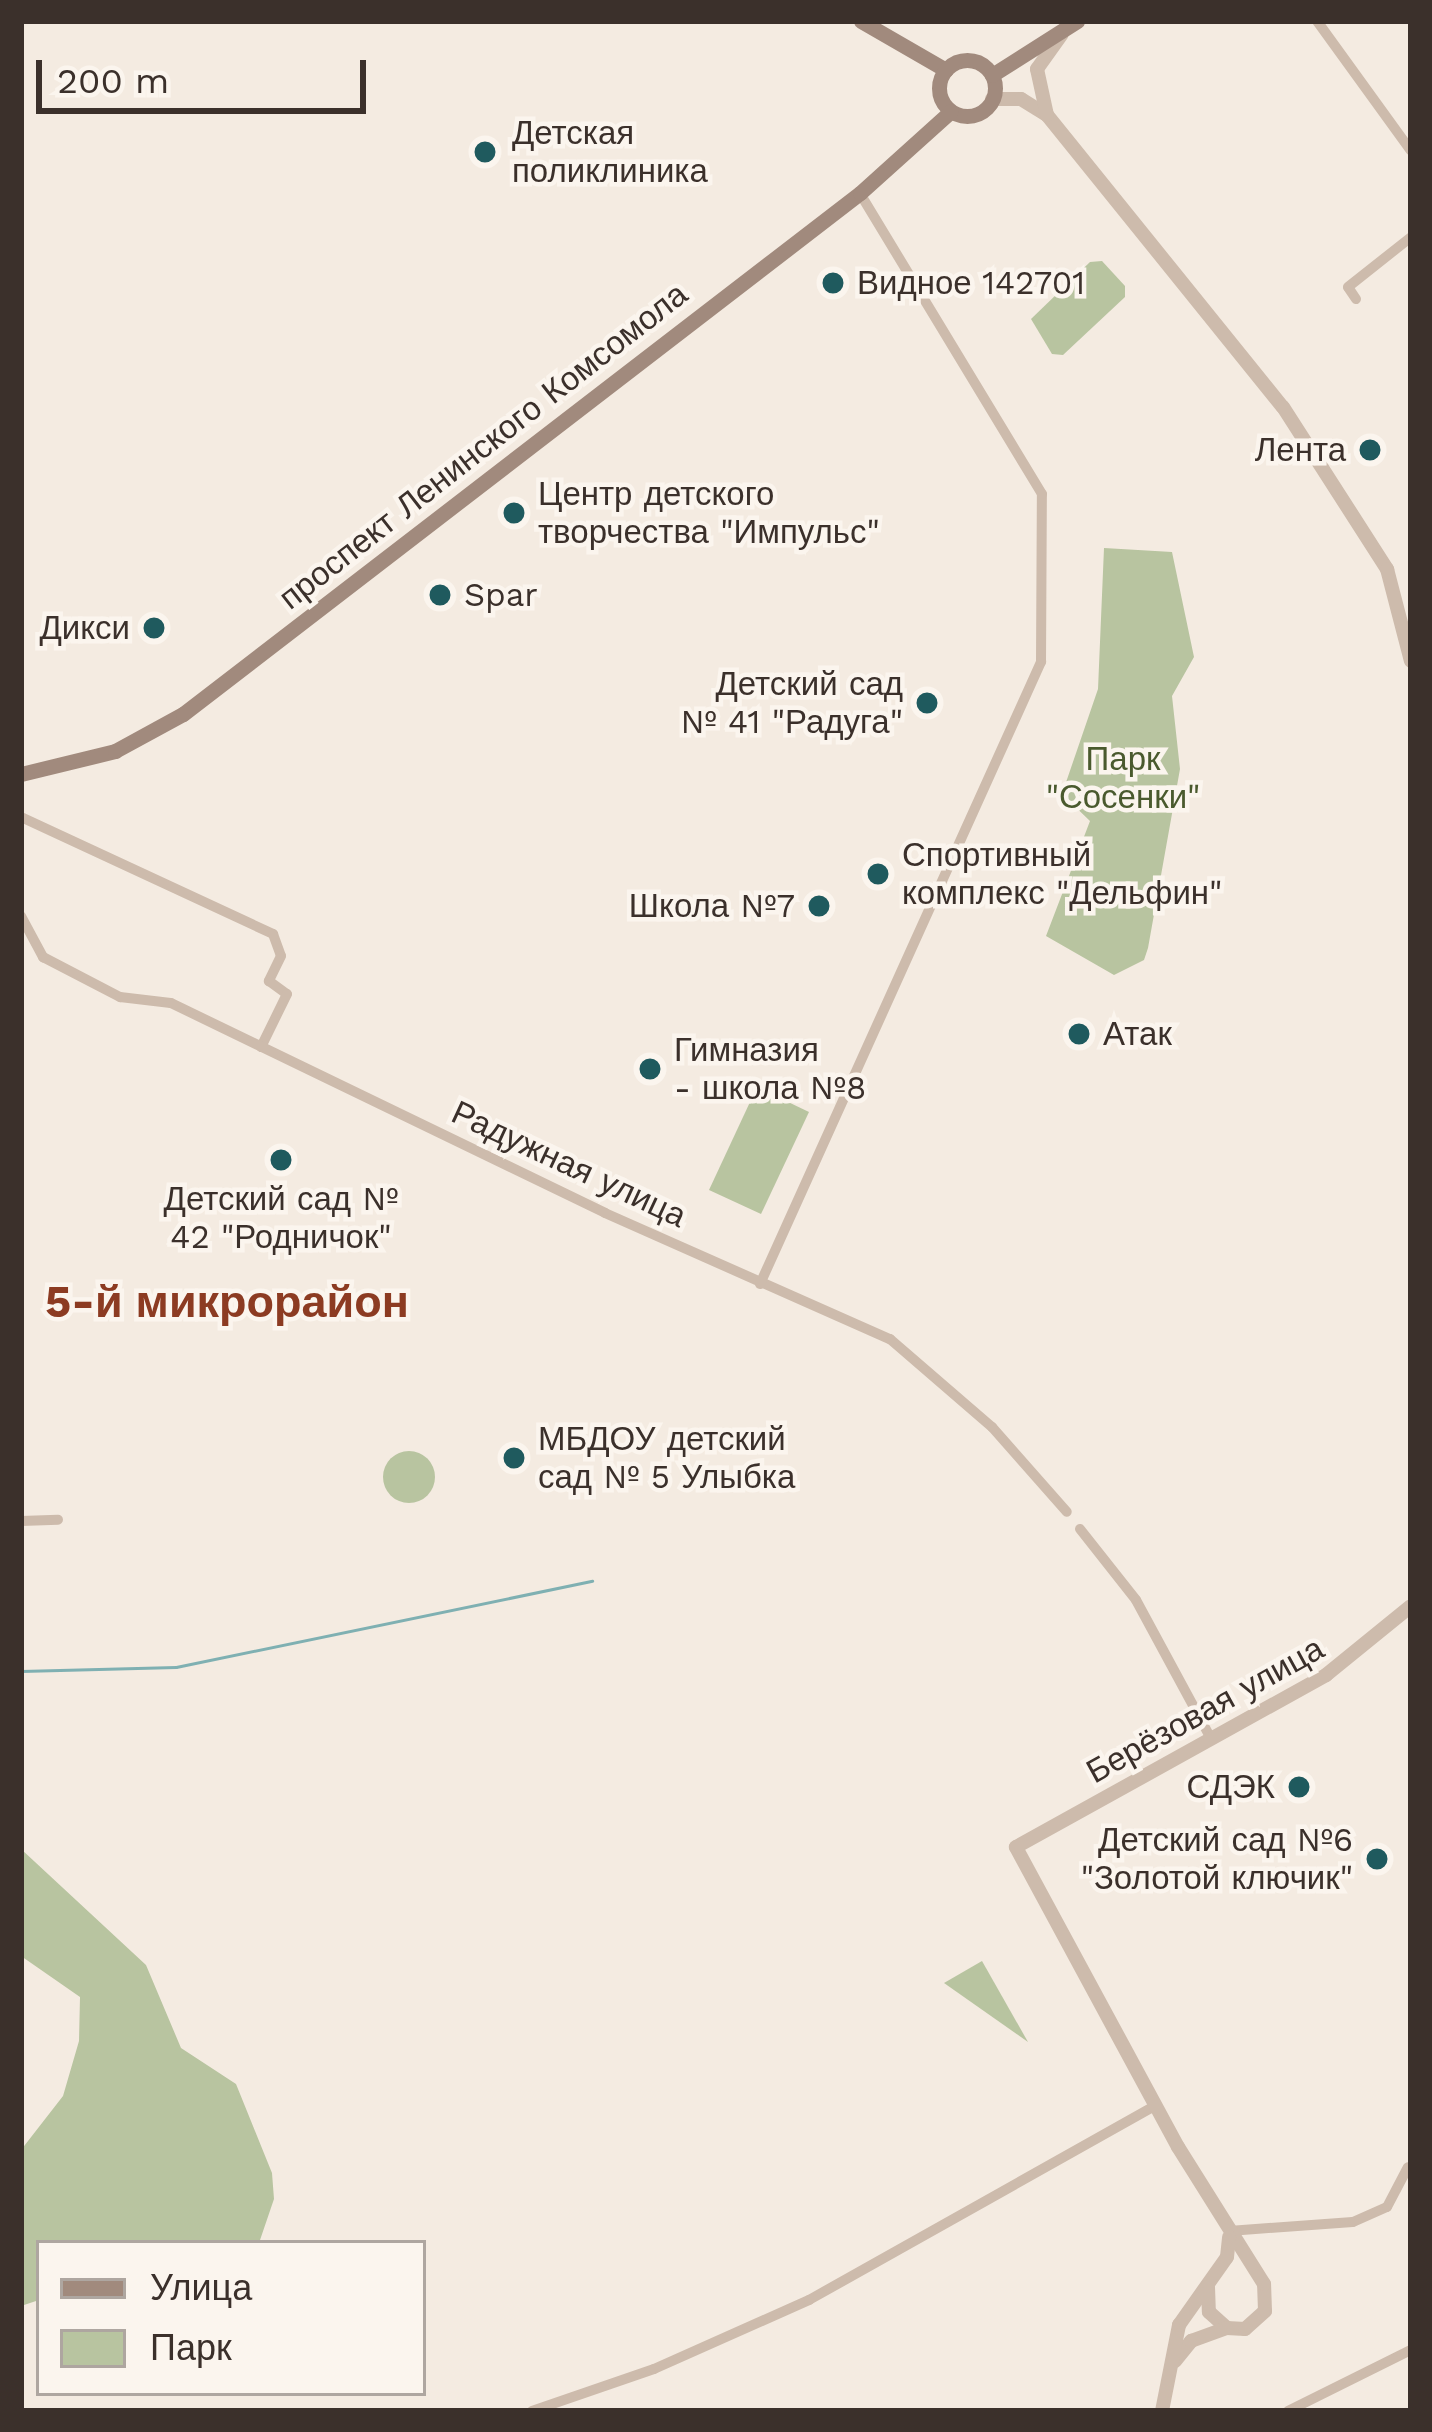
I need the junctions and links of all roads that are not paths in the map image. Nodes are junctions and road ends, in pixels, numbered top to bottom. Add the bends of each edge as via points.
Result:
1 (861, 21) edge
2 (1317, 21) edge
3 (1071, 26) edge
4 (946, 70) junction
5 (992, 75) junction
6 (992, 99) junction
7 (951, 112) junction
8 (1047, 115) junction
9 (1410, 148) edge
10 (860, 193) junction
11 (1411, 237) edge
12 (1356, 299) dead end
13 (1411, 661) edge
14 (21, 774) edge
15 (21, 817) edge
16 (21, 916) edge
17 (261, 1047) junction
18 (760, 1284) junction
19 (1067, 1512) dead end
20 (58, 1520) dead end
21 (21, 1521) edge
22 (1080, 1529) dead end
23 (1411, 1606) edge
24 (1210, 1737) junction
25 (1154, 2106) junction
26 (1408, 2167) dead end
27 (1228, 2231) junction
28 (1258, 2277) junction
29 (1211, 2283) junction
30 (1227, 2328) junction
31 (1411, 2350) edge
32 (1170, 2371) junction
33 (1165, 2393) junction
34 (532, 2411) edge
35 (1162, 2411) edge
36 (1173, 2411) edge
37 (1288, 2411) edge

1 - 4 main road
2 - 9 street
3 - 5 main road
3 - 8 street via 1037,69
4 - 5 main road via 970,60
4 - 7 main road via 939,92
5 - 6 main road
6 - 7 main road via 979,114
6 - 8 street via 1021,99
7 - 10 main road, проспект Ленинского Комсомола
8 - 13 street via 1283,407 1387,569
10 - 14 main road, проспект Ленинского Комсомола via 183,714 116,751
10 - 18 street via 1042,494 1041,662
11 - 12 street via 1348,287
15 - 17 street via 272,934 281,956 269,981 287,994
16 - 17 street, Радужная улица via 43,957 120,997 171,1004
17 - 18 street, Радужная улица
18 - 19 street, Радужная улица via 890,1339 992,1427
20 - 21 street
22 - 24 street via 1136,1600
23 - 24 street, Берёзовая улица via 1353,1658
24 - 25 street, Берёзовая улица via 1016,1847
25 - 27 street
25 - 34 street via 809,2300
26 - 27 street via 1387,2206 1353,2222
27 - 28 street
27 - 29 street via 1227,2258
28 - 29 street via 1231,2269
28 - 30 street via 1265,2311 1245,2329
29 - 30 street via 1209,2312
29 - 32 street via 1179,2325
30 - 32 street via 1191,2341
31 - 37 street
32 - 33 street
33 - 35 street
33 - 36 street

